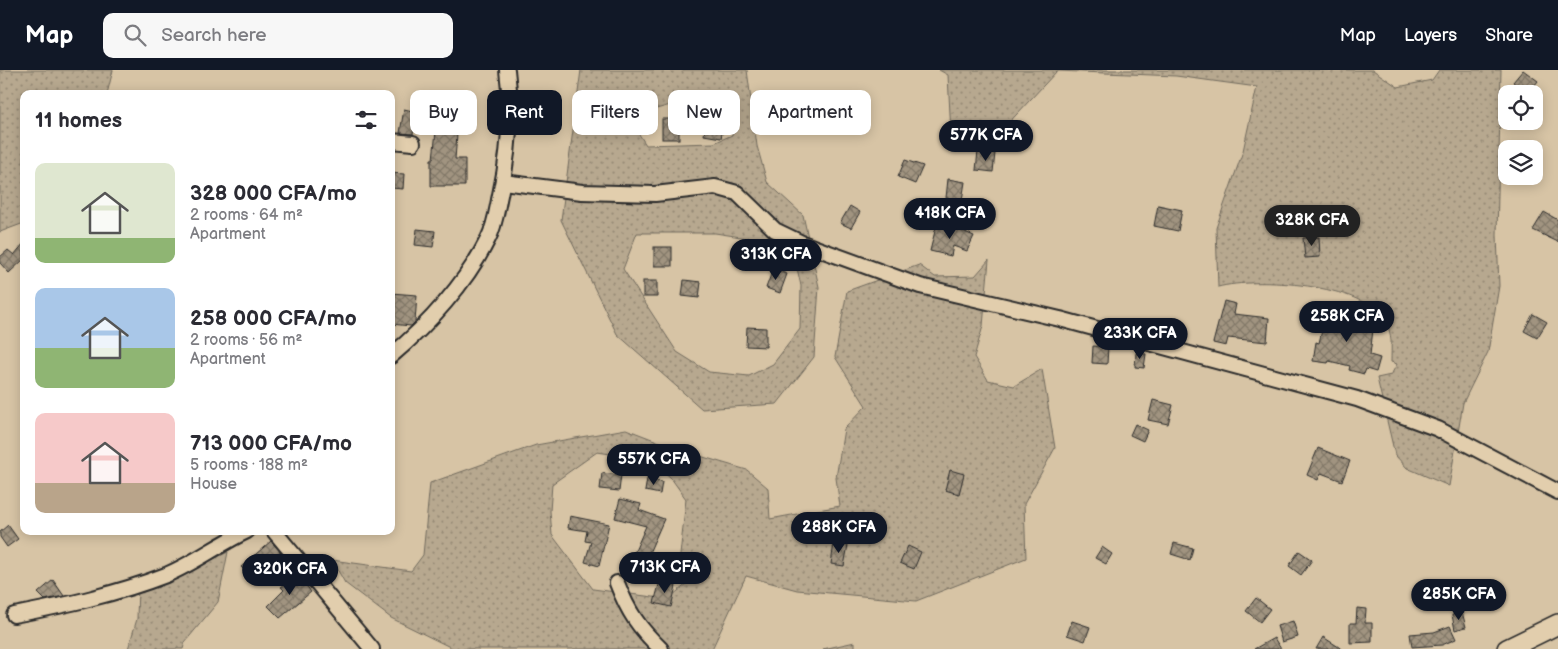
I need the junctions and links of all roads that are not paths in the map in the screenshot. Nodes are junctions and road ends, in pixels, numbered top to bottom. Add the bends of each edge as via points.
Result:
1 (508, 70) edge
2 (395, 141) edge
3 (414, 143) dead end
4 (503, 182) junction
5 (395, 352) edge
6 (1558, 492) edge
7 (240, 535) edge
8 (277, 535) edge
9 (617, 583) dead end
10 (14, 615) dead end
11 (1558, 624) edge
12 (372, 649) edge
13 (661, 649) edge
14 (1507, 649) edge

1 - 4 street via 510,147
2 - 3 street
4 - 5 street via 488,239 460,283 426,324
4 - 6 street via 582,192 655,194 715,187 737,193 775,230 920,286 1357,398 1438,429
7 - 10 street via 194,562 157,578 80,602
8 - 12 street
9 - 13 street via 640,629
11 - 14 main road

